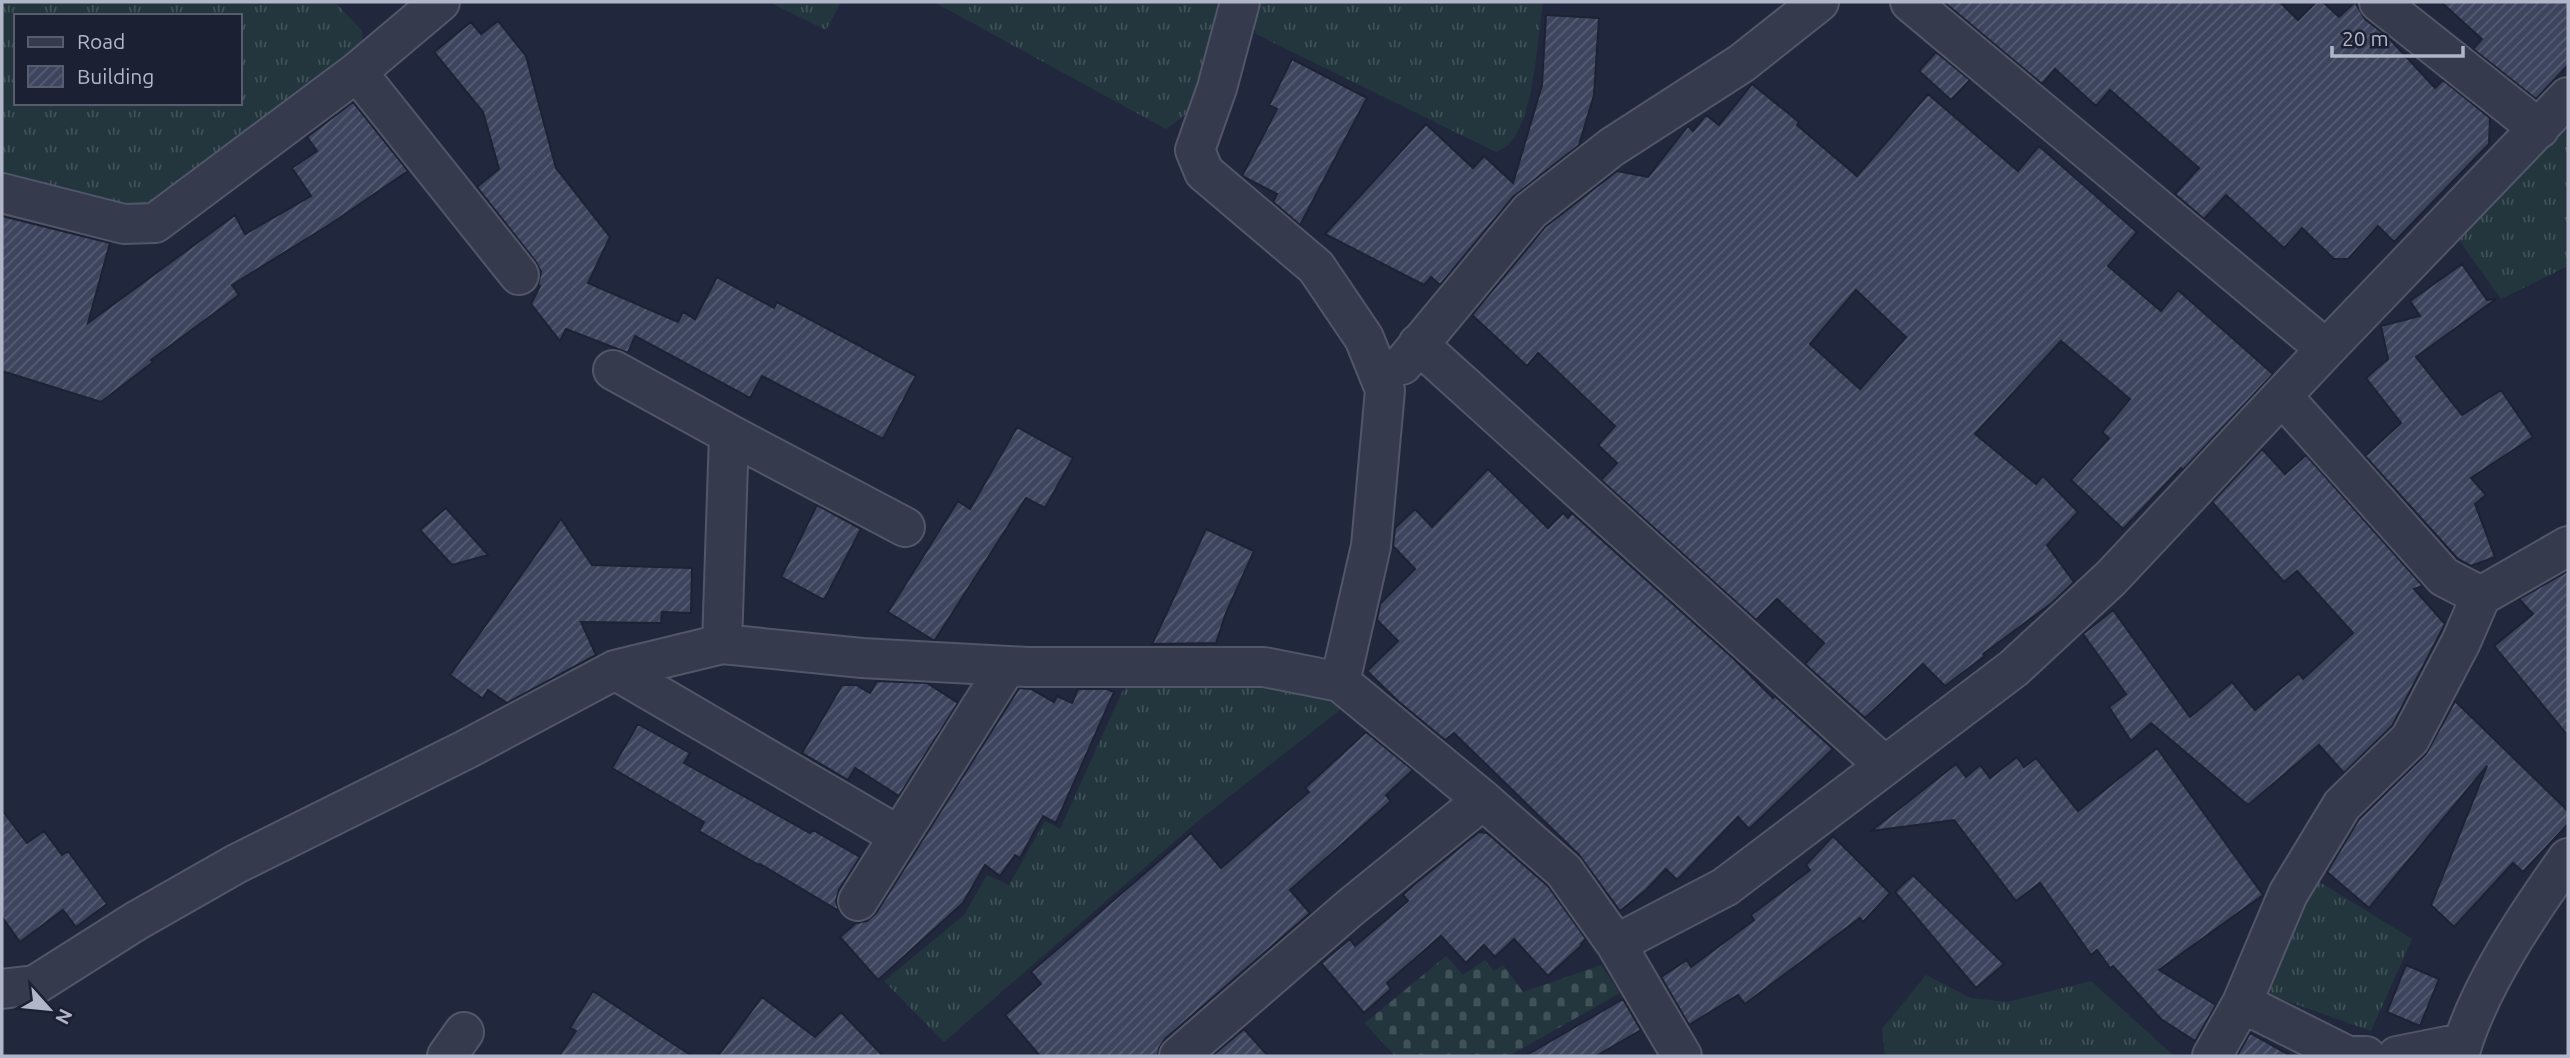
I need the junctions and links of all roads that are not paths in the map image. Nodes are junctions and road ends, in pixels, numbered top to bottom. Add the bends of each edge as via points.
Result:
1 (440, 2) edge
2 (1240, 2) edge
3 (1819, 2) edge
4 (1910, 2) edge
5 (2379, 2) edge
6 (357, 72) junction
7 (2568, 97) edge
8 (2539, 129) junction
9 (2, 193) edge
10 (519, 275) dead end
11 (1418, 344) junction
12 (2326, 349) junction
13 (613, 370) dead end
14 (1385, 390) junction
15 (2282, 396) junction
16 (729, 434) junction
17 (905, 527) dead end
18 (2568, 546) edge
19 (2481, 596) junction
20 (722, 644) junction
21 (1007, 666) junction
22 (615, 670) junction
23 (1340, 682) junction
24 (1884, 765) junction
25 (1483, 800) junction
26 (899, 836) junction
27 (2568, 858) edge
28 (858, 901) dead end
29 (1616, 944) junction
30 (2, 989) edge
31 (2242, 1003) junction
32 (2460, 1050) edge
33 (1179, 1056) edge
34 (1682, 1056) edge
35 (2212, 1056) edge
36 (2366, 1056) edge
37 (2397, 1056) edge

1 - 6 street
2 - 14 street via 1195,150 1204,172 1316,267 1364,338
3 - 11 street via 1742,63 1612,147 1530,211
4 - 12 street
5 - 8 street
6 - 9 street via 155,223 124,224
6 - 10 street
7 - 8 street
8 - 12 street
11 - 14 street
11 - 24 street
12 - 15 street
13 - 16 street
14 - 23 street via 1371,546
15 - 19 street via 2444,577
15 - 24 street via 2111,578 2014,668
16 - 17 street
16 - 20 street
18 - 19 street
19 - 31 street via 2410,739 2342,805 2288,894
20 - 21 street
20 - 22 street
21 - 23 street via 1264,667
21 - 26 street
22 - 26 street
22 - 30 street via 236,864 35,985
23 - 25 street
24 - 29 street via 1725,887
25 - 29 street via 1564,871
25 - 33 street
26 - 28 street
27 - 32 street via 2489,983
29 - 34 street
31 - 35 street
31 - 36 street via 2348,1056
32 - 37 street

